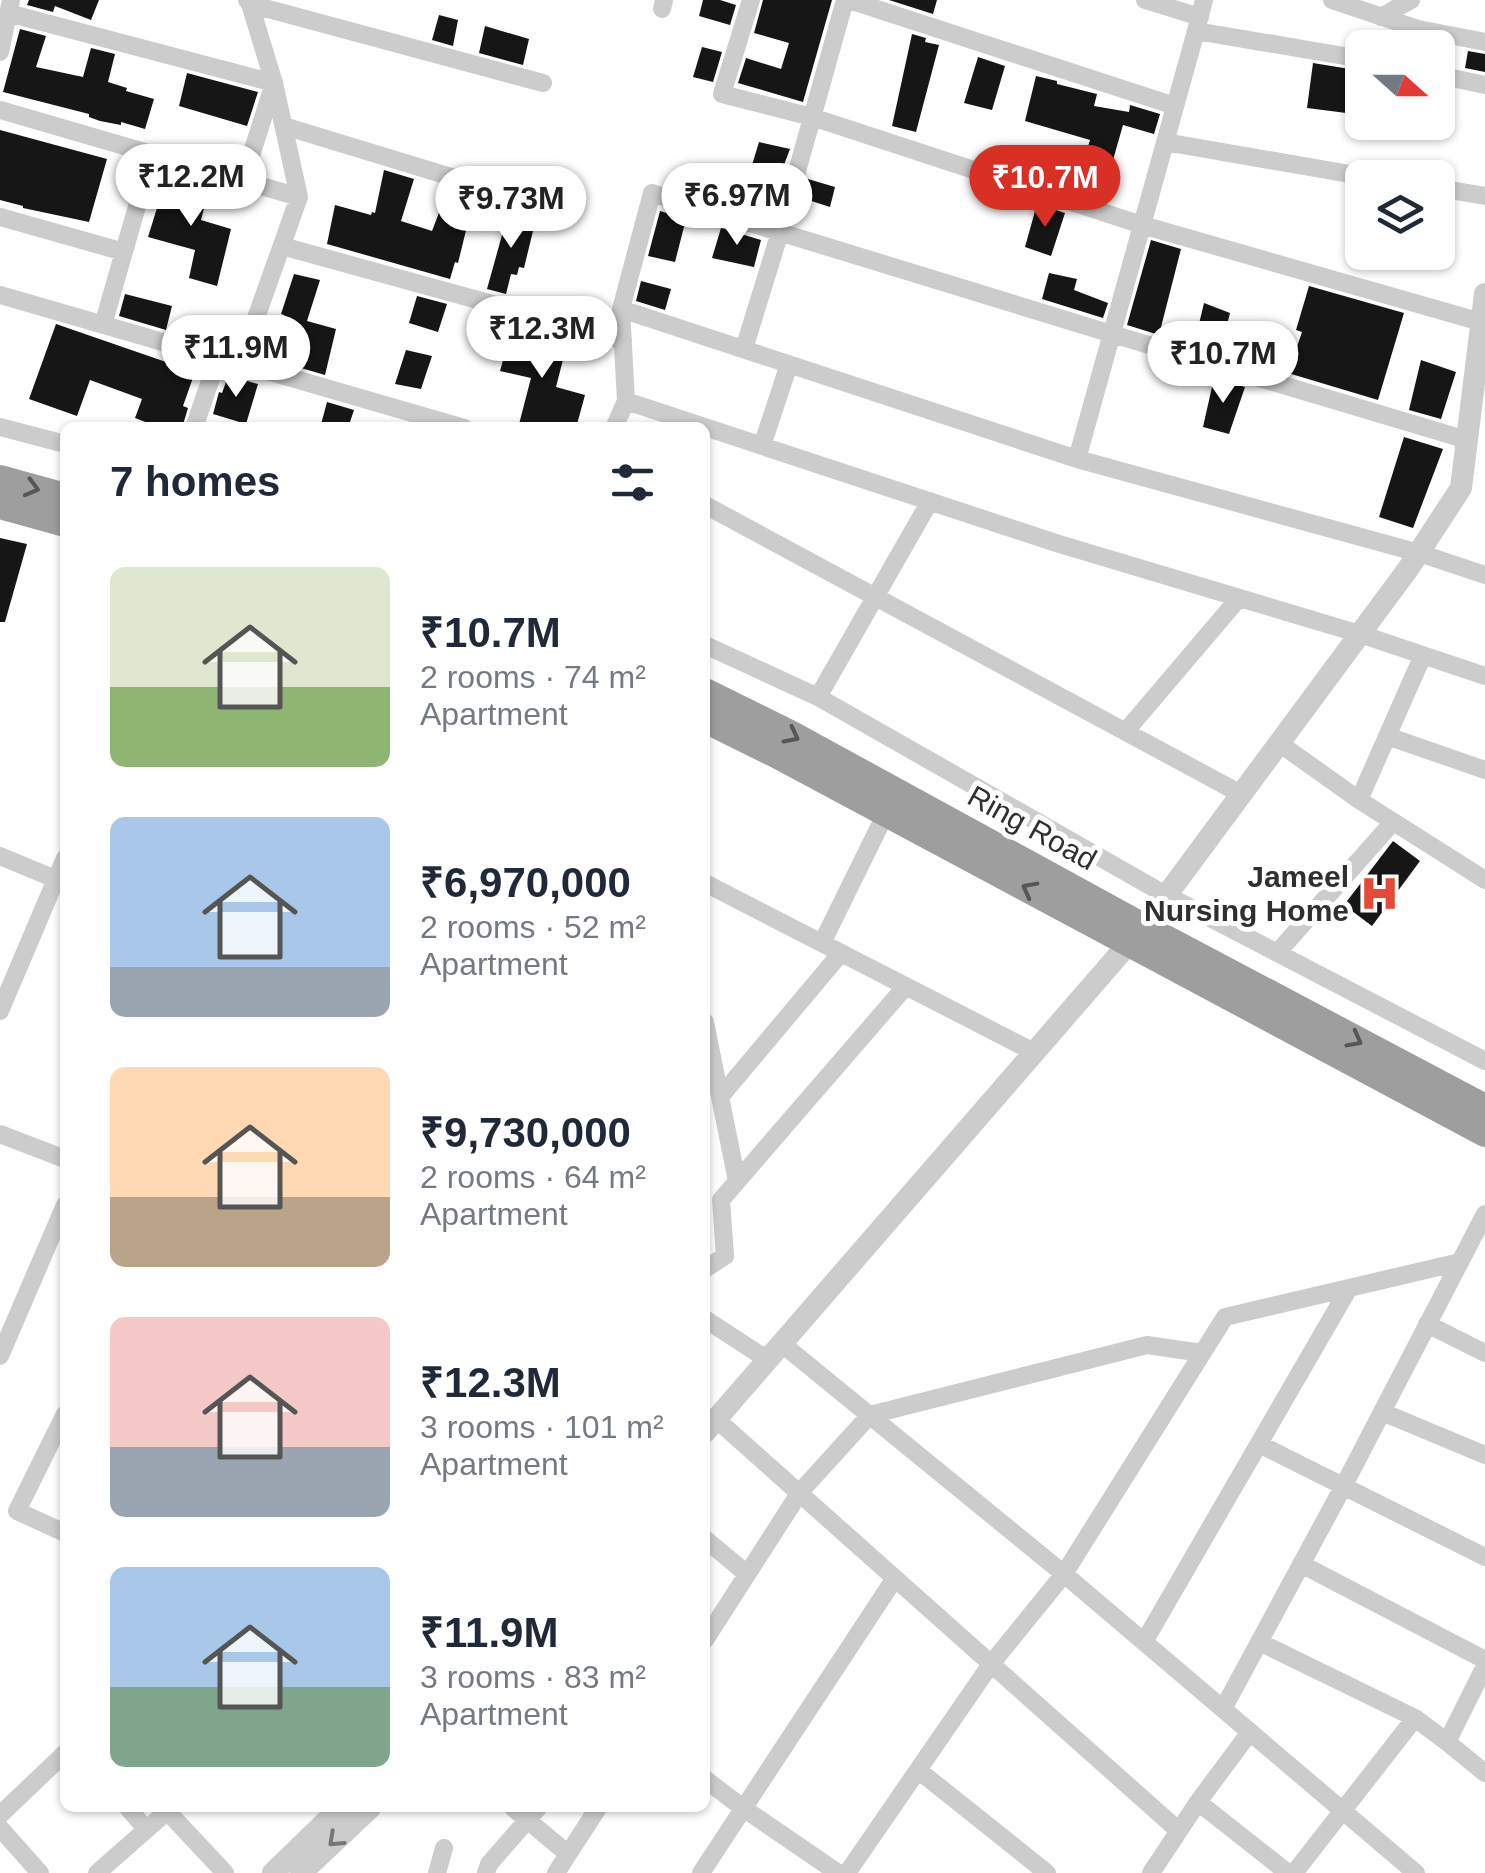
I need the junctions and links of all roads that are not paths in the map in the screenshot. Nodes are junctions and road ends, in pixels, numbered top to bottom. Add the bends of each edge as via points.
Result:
1 (750, 0) edge
2 (847, 0) edge
3 (1146, 0) edge
4 (1332, 0) edge
5 (1410, 0) edge
6 (248, 2) edge
7 (9, 6) edge
8 (1200, 16) edge
9 (1381, 17) junction
10 (1485, 42) edge
11 (0, 52) edge
12 (1345, 54) edge
13 (1455, 79) edge
14 (274, 83) junction
15 (542, 83) dead end
16 (1485, 85) edge
17 (1175, 106) junction
18 (0, 110) edge
19 (812, 118) junction
20 (284, 126) junction
21 (1165, 142) junction
22 (152, 154) junction
23 (1345, 173) edge
24 (244, 181) junction
25 (1455, 191) edge
26 (1485, 196) edge
27 (299, 197) junction
28 (553, 208) dead end
29 (0, 217) edge
30 (1142, 225) junction
31 (780, 232) junction
32 (282, 246) junction
33 (124, 252) junction
34 (1485, 294) edge
35 (0, 295) edge
36 (621, 309) junction
37 (1481, 322) junction
38 (103, 325) junction
39 (1112, 334) junction
40 (623, 340) junction
41 (744, 349) junction
42 (218, 358) junction
43 (240, 363) junction
44 (789, 364) junction
45 (626, 402) junction
46 (196, 422) edge
47 (443, 422) edge
48 (617, 422) edge
49 (688, 422) edge
50 (0, 426) edge
51 (710, 429) edge
52 (1468, 440) junction
53 (60, 443) edge
54 (762, 446) junction
55 (1077, 458) junction
56 (0, 479) edge
57 (60, 496) edge
58 (930, 502) junction
59 (0, 505) edge
60 (710, 510) edge
61 (60, 522) edge
62 (1419, 553) junction
63 (1485, 575) edge
64 (876, 596) junction
65 (1239, 598) junction
66 (1360, 634) junction
67 (710, 646) edge
68 (1423, 655) junction
69 (1485, 676) edge
70 (710, 695) edge
71 (818, 697) junction
72 (710, 723) edge
73 (1126, 731) junction
74 (1387, 736) junction
75 (1279, 743) junction
76 (1485, 770) edge
77 (1242, 794) junction
78 (1359, 800) junction
79 (886, 813) junction
80 (1393, 822) junction
81 (0, 856) edge
82 (1485, 880) edge
83 (60, 881) edge
84 (60, 883) edge
85 (710, 887) edge
86 (1166, 895) junction
87 (1136, 934) junction
88 (822, 943) junction
89 (841, 953) junction
90 (1277, 953) junction
91 (906, 986) junction
92 (0, 1011) edge
93 (710, 1047) edge
94 (1034, 1052) junction
95 (1485, 1061) edge
96 (720, 1097) junction
97 (1485, 1108) edge
98 (1485, 1133) edge
99 (2, 1139) edge
100 (60, 1156) edge
101 (736, 1181) junction
102 (1485, 1214) edge
103 (60, 1217) edge
104 (1471, 1255) edge
105 (710, 1265) edge
106 (1349, 1288) junction
107 (710, 1321) edge
108 (1427, 1324) junction
109 (775, 1351) junction
110 (1202, 1353) junction
111 (1485, 1354) edge
112 (0, 1356) edge
113 (1382, 1412) junction
114 (870, 1415) junction
115 (60, 1424) edge
116 (711, 1425) edge
117 (1259, 1444) junction
118 (1485, 1455) edge
119 (1343, 1487) junction
120 (800, 1492) junction
121 (60, 1531) edge
122 (710, 1543) edge
123 (1485, 1557) edge
124 (1302, 1564) junction
125 (747, 1574) junction
126 (1064, 1574) junction
127 (895, 1578) junction
128 (710, 1632) edge
129 (1144, 1642) junction
130 (1259, 1642) junction
131 (1485, 1663) edge
132 (991, 1664) junction
133 (1223, 1709) junction
134 (1415, 1718) junction
135 (1250, 1732) junction
136 (1447, 1742) junction
137 (60, 1758) edge
138 (918, 1770) junction
139 (1485, 1773) edge
140 (710, 1783) edge
141 (1198, 1802) junction
142 (743, 1808) junction
143 (1343, 1811) junction
144 (131, 1812) edge
145 (166, 1812) edge
146 (172, 1812) edge
147 (336, 1812) edge
148 (366, 1812) edge
149 (526, 1812) edge
150 (595, 1812) edge
151 (0, 1814) edge
152 (146, 1830) junction
153 (1178, 1831) junction
154 (4, 1840) edge
155 (444, 1848) dead end
156 (568, 1854) junction
157 (40, 1873) edge
158 (97, 1873) edge
159 (225, 1873) edge
160 (273, 1873) edge
161 (300, 1873) edge
162 (436, 1873) edge
163 (486, 1873) edge
164 (556, 1873) edge
165 (701, 1873) edge
166 (838, 1873) edge
167 (847, 1873) edge
168 (1047, 1873) edge
169 (1151, 1873) edge
170 (1291, 1873) edge
171 (1416, 1873) edge

1 - 19 street via 722,94
2 - 17 street
2 - 19 street
3 - 8 street
4 - 9 street
5 - 9 street
6 - 14 street
6 - 15 street
7 - 11 street
7 - 14 street
8 - 12 street
8 - 17 street
9 - 10 street
13 - 16 street
14 - 20 street
14 - 24 street
17 - 21 street
18 - 22 street
19 - 30 street
19 - 31 street
20 - 27 street
20 - 28 street
21 - 23 street
21 - 30 street
22 - 24 street
22 - 33 street
24 - 27 street
25 - 26 street
27 - 32 street
29 - 33 street
30 - 37 street
30 - 39 street
31 - 36 street via 652,193
31 - 39 street
31 - 41 street
32 - 40 street
32 - 43 street
33 - 38 street
34 - 37 street
35 - 38 street
36 - 40 street
36 - 41 street
37 - 52 street
38 - 42 street
39 - 52 street
39 - 55 street
40 - 45 street
41 - 44 street
42 - 43 street
42 - 46 street
43 - 47 street
44 - 54 street
44 - 55 street
45 - 48 street
45 - 49 street
50 - 53 street
51 - 54 street
52 - 62 street via 1461,488
54 - 58 street
55 - 62 street
56 -> 57 highway
58 - 64 street
58 - 65 street
59 - 61 highway
60 - 64 street
62 - 63 street
62 - 66 street
64 - 71 street
64 - 73 street
65 - 66 street
65 - 73 street
66 - 68 street
66 - 75 street
67 - 71 street
68 - 69 street
68 - 74 street
70 -> 87 highway, Ring Road via 878,781
71 - 86 street
72 - 79 highway, Ring Road
73 - 77 street
74 - 76 street
74 - 78 street
75 - 77 street
75 - 78 street
77 - 86 street
78 - 80 street
87 -> 79 highway, Ring Road
79 - 88 street
80 - 82 street
80 - 90 street
81 - 83 street
84 - 92 street
85 - 88 street
86 - 87 street
86 - 90 street
87 - 94 street
87 -> 97 highway, Ring Road
87 - 98 highway, Ring Road
88 - 89 street
89 - 91 street
89 - 96 street
90 - 95 street
91 - 94 street
91 - 101 street
93 - 96 street
94 - 109 street
96 - 101 street
99 - 100 street
101 - 105 street via 720,1200 725,1256
102 - 104 street
103 - 112 street
104 - 106 street
104 - 108 street
106 - 110 street via 1225,1317
106 - 117 street
107 - 109 street
108 - 111 street
108 - 113 street
109 - 114 street
109 - 116 street
110 - 114 street via 1147,1345
110 - 126 street
113 - 118 street
113 - 119 street
114 - 120 street
114 - 126 street
115 - 121 street via 17,1512
116 - 120 street
117 - 119 street
117 - 129 street
119 - 123 street
119 - 124 street
120 - 125 street
120 - 127 street
122 - 125 street
124 - 130 street
124 - 131 street
125 - 128 street
126 - 129 street
126 - 132 street
127 - 132 street
127 - 142 street
129 - 133 street
130 - 133 street
130 - 134 street
131 - 136 street
132 - 138 street
132 - 153 street
133 - 135 street
134 - 136 street
134 - 143 street
135 - 141 street
135 - 143 street
136 - 139 street
137 - 151 street
138 - 167 street
138 - 168 street
140 - 142 street
141 - 153 street
141 - 170 street
142 - 165 street
142 - 166 street
143 - 170 street
143 - 171 street
144 - 152 street
145 - 152 street
146 - 159 street
147 - 160 street
148 -> 161 street
149 - 156 street
149 - 163 street
150 - 156 street
152 - 158 street
153 - 169 street
154 - 157 street
155 - 162 street
156 - 164 street

